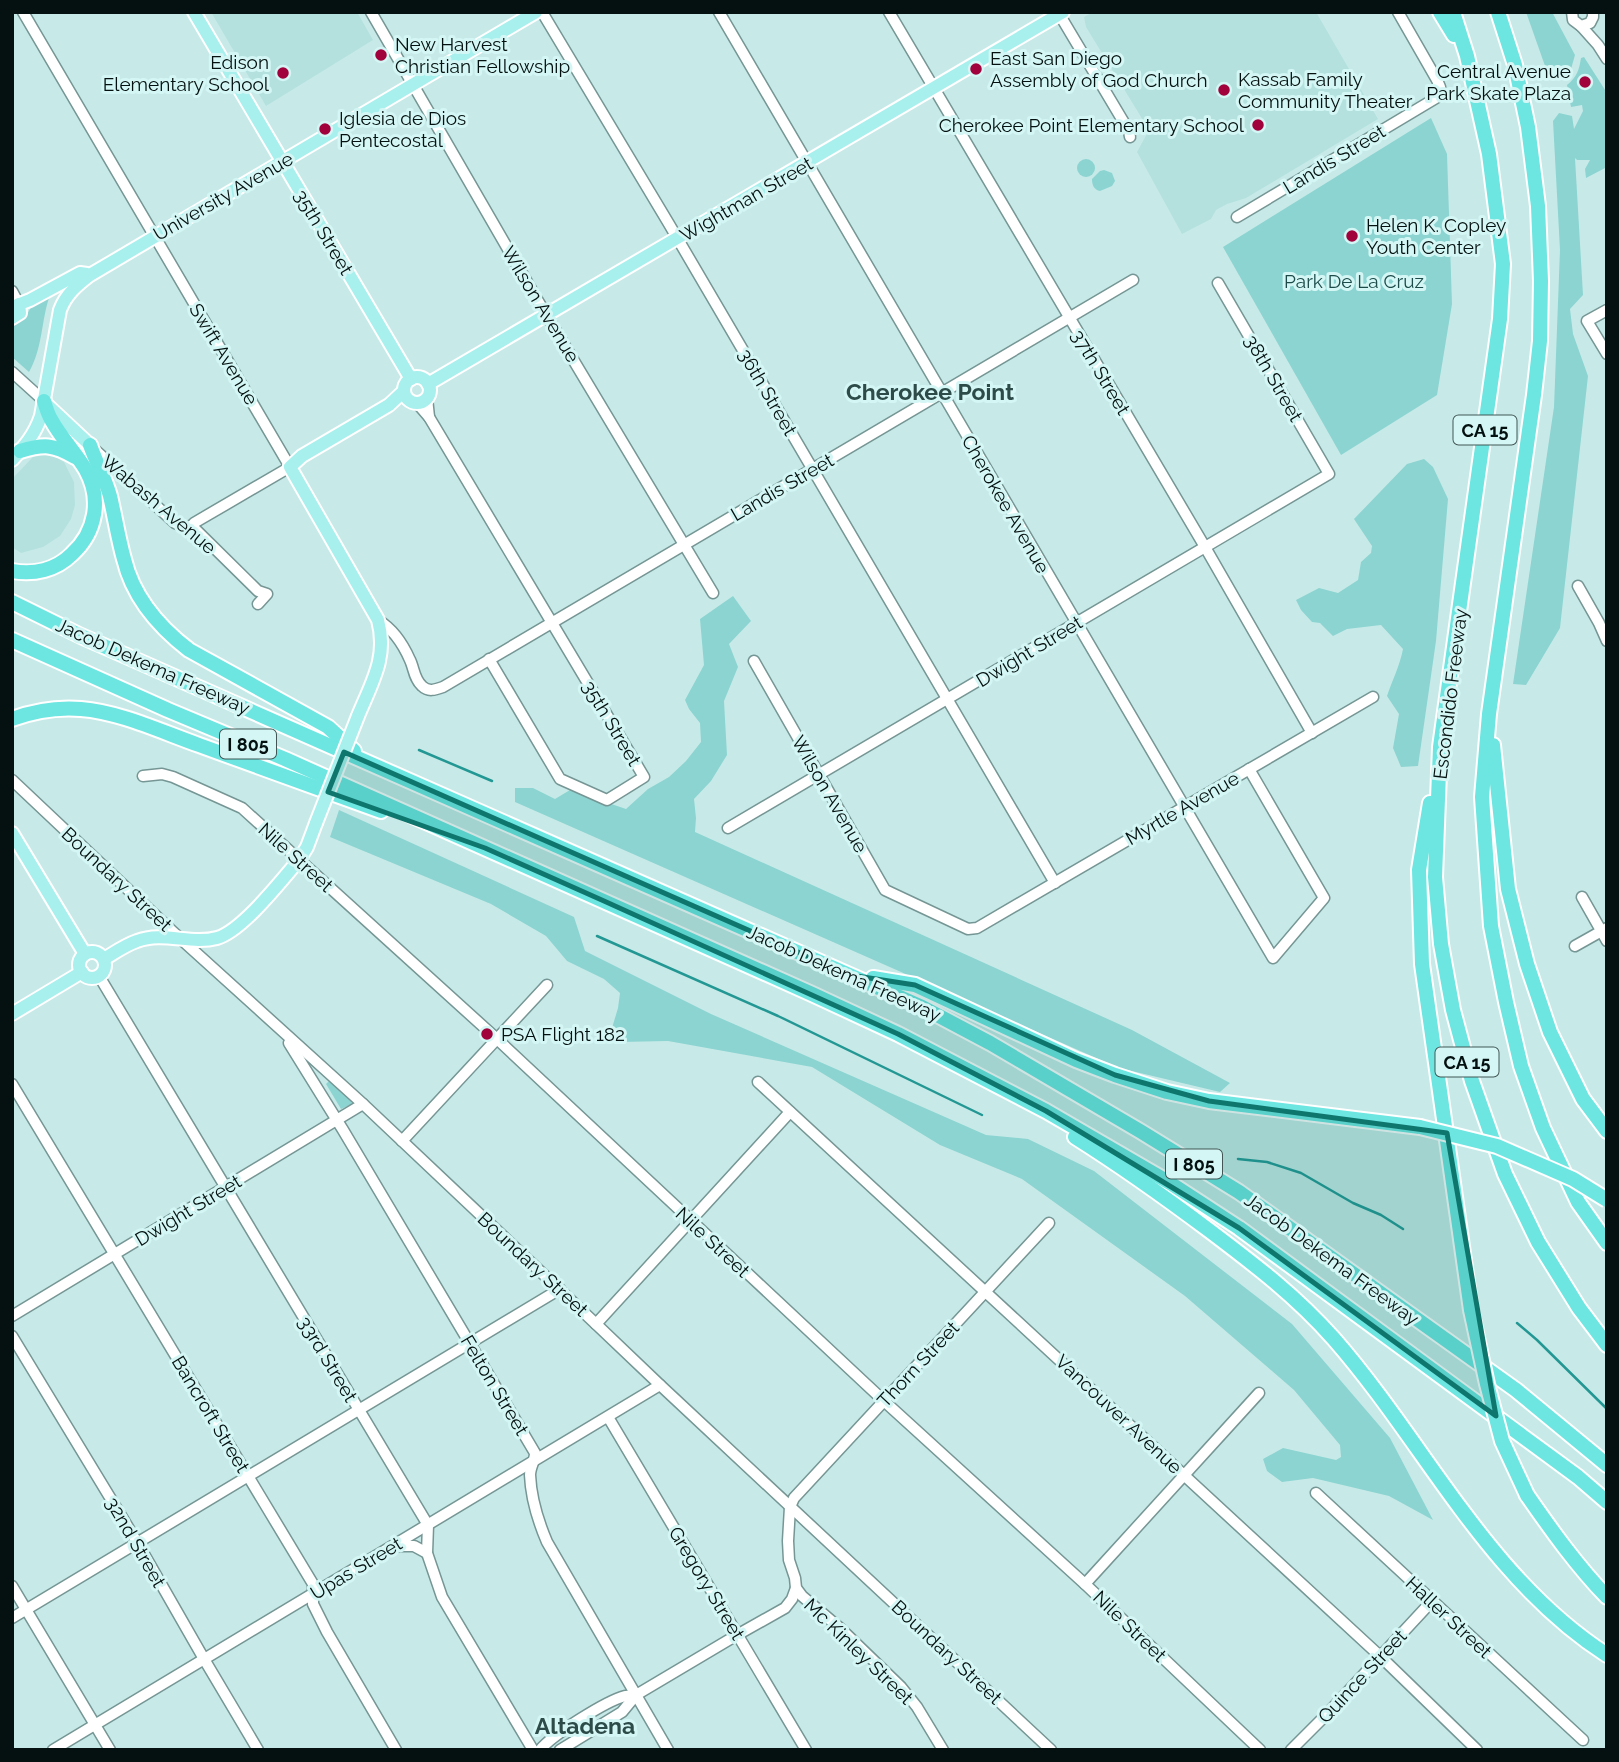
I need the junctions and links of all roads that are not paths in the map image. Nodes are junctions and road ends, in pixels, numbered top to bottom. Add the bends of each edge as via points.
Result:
1 (194, 12) edge
2 (371, 12) edge
3 (536, 12) edge
4 (542, 12) edge
5 (719, 12) edge
6 (890, 12) edge
7 (1398, 12) edge
8 (1440, 12) edge
9 (1453, 12) edge
10 (1498, 12) edge
11 (1572, 12) edge
12 (24, 13) edge
13 (1060, 13) edge
14 (1594, 15) edge
15 (12, 20) edge
16 (1581, 26) junction
17 (1598, 45) junction
18 (1466, 56) junction
19 (1607, 59) edge
20 (414, 84) junction
21 (934, 88) junction
22 (1130, 137) dead end
23 (283, 161) junction
24 (807, 163) junction
25 (1237, 217) dead end
26 (154, 237) junction
27 (677, 239) junction
28 (90, 275) junction
29 (1133, 280) dead end
30 (1218, 283) dead end
31 (12, 291) edge
32 (16, 305) edge
33 (1607, 310) edge
34 (546, 314) junction
35 (12, 318) edge
36 (1069, 318) junction
37 (1607, 354) edge
38 (12, 372) edge
39 (941, 393) junction
40 (414, 394) junction
41 (44, 401) junction
42 (90, 445) junction
43 (16, 455) edge
44 (78, 458) junction
45 (290, 467) junction
46 (812, 469) junction
47 (1329, 474) joint
48 (192, 526) junction
49 (685, 544) junction
50 (1205, 547) junction
51 (12, 571) edge
52 (1578, 586) dead end
53 (713, 593) dead end
54 (12, 602) edge
55 (258, 604) dead end
56 (378, 620) junction
57 (1603, 621) edge
58 (552, 622) junction
59 (1076, 623) junction
60 (12, 640) edge
61 (1607, 641) edge
62 (489, 659) junction
63 (754, 661) dead end
64 (429, 690) joint
65 (1374, 697) dead end
66 (947, 699) junction
67 (1489, 715) junction
68 (12, 719) edge
69 (1312, 733) junction
70 (1440, 747) junction
71 (362, 759) junction
72 (1249, 769) junction
73 (819, 775) junction
74 (143, 776) dead end
75 (12, 780) edge
76 (1183, 808) junction
77 (728, 828) dead end
78 (12, 833) edge
79 (485, 848) junction
80 (299, 860) junction
81 (1055, 883) junction
82 (1582, 897) dead end
83 (991, 920) joint
84 (1604, 930) edge
85 (181, 939) junction
86 (1607, 941) edge
87 (1575, 946) dead end
88 (85, 954) junction
89 (104, 959) junction
90 (82, 972) junction
91 (850, 975) junction
92 (99, 976) junction
93 (547, 985) dead end
94 (12, 1014) edge
95 (282, 1031) junction
96 (496, 1039) junction
97 (979, 1075) junction
98 (758, 1082) dead end
99 (12, 1084) edge
100 (363, 1104) junction
101 (790, 1112) junction
102 (337, 1120) junction
103 (1607, 1130) edge
104 (402, 1141) junction
105 (226, 1187) junction
106 (1607, 1200) edge
107 (691, 1221) junction
108 (1049, 1223) dead end
109 (1607, 1243) edge
110 (114, 1254) junction
111 (560, 1289) junction
112 (985, 1292) junction
113 (12, 1316) edge
114 (596, 1324) junction
115 (12, 1336) edge
116 (470, 1342) junction
117 (1607, 1345) edge
118 (660, 1385) junction
119 (1259, 1394) dead end
120 (884, 1401) junction
121 (359, 1410) junction
122 (608, 1417) junction
123 (535, 1461) junction
124 (1607, 1465) edge
125 (1185, 1475) junction
126 (248, 1476) junction
127 (1316, 1493) dead end
128 (1607, 1502) edge
129 (790, 1507) junction
130 (428, 1525) junction
131 (137, 1542) junction
132 (393, 1546) junction
133 (427, 1553) junction
134 (1085, 1584) junction
135 (12, 1586) edge
136 (796, 1588) junction
137 (313, 1594) junction
138 (1607, 1597) edge
139 (1432, 1601) junction
140 (26, 1609) junction
141 (12, 1618) edge
142 (737, 1634) junction
143 (1607, 1655) edge
144 (1381, 1657) junction
145 (204, 1659) junction
146 (636, 1695) junction
147 (95, 1724) junction
148 (1583, 1741) dead end
149 (53, 1750) edge
150 (110, 1750) edge
151 (258, 1750) edge
152 (396, 1750) edge
153 (533, 1750) edge
154 (540, 1750) edge
155 (560, 1750) edge
156 (668, 1750) edge
157 (806, 1750) edge
158 (943, 1750) edge
159 (1051, 1750) edge
160 (1260, 1750) edge
161 (1291, 1750) edge
162 (1477, 1750) edge

1 - 23 main road, 35th Street
2 - 20 street, Wilson Avenue
3 - 20 main road, University Avenue
4 - 27 street, 36th Street
5 - 24 street, Cherokee Avenue
6 - 21 street, 37th Street
7 - 25 street, Landis Street via 1440,87 1432,102
8 - 18 highway
9 - 18 highway, Escondido Freeway / CA 15
10 - 67 highway, CA 15 via 1528,127 1541,281 1534,395
11 - 16 street
12 - 15 street
12 - 26 street, Swift Avenue
13 - 21 main road, Wightman Street
13 - 22 street
14 - 16 street
14 - 17 street
16 - 17 street
17 - 19 street
18 - 70 highway, Escondido Freeway / CA 15 via 1489,154 1503,264 1500,319
20 - 23 main road, University Avenue
20 - 34 street, Wilson Avenue
21 - 24 main road, Wightman Street
21 - 36 street, 37th Street
23 - 26 main road, University Avenue
23 - 40 main road, 35th Street
24 - 27 main road, Wightman Street
24 - 39 street, Cherokee Avenue
26 - 28 main road, University Avenue
26 - 45 street, Swift Avenue
27 - 34 main road, Wightman Street
27 - 46 street, 36th Street
28 - 32 main road via 80,273
28 - 41 main road, University Avenue via 63,301
29 - 36 street, Landis Street
30 - 47 street, 38th Street
31 - 32 street
32 - 35 main road via 20,313
33 - 37 street via 1587,321
34 - 40 main road, Wightman Street via 428,384 421,378
34 - 49 street, Wilson Avenue
36 - 39 street, Landis Street
36 - 50 street, 37th Street
38 - 41 street, Wabash Avenue
39 - 46 street, Landis Street
39 - 59 street, Cherokee Avenue
40 - 45 main road, Wightman Street
40 - 58 street, 35th Street
41 - 42 main road, Wabash Avenue
41 - 43 main road, University Avenue via 37,429
41 - 44 highway via 52,422
42 - 48 street, Wabash Avenue via 175,523
42 - 71 highway via 110,498 127,571 157,621 189,650 328,727
43 - 44 highway via 51,445
44 - 51 highway via 95,499 86,537 68,559 54,566 25,573
45 - 48 street, Wightman Street
45 - 56 main road, Swift Avenue
46 - 49 street, Landis Street
46 - 66 street, 36th Street
47 - 50 street, Dwight Street
48 - 55 street, Wabash Avenue via 258,591 267,594
49 - 53 street, Wilson Avenue
49 - 58 street, Landis Street
50 - 59 street, Dwight Street
50 - 69 street, 37th Street
52 - 57 street
54 - 71 highway, Jacob Dekema Freeway / I 805
56 - 64 street, Swift Avenue via 394,633 417,680
56 - 80 main road, bridge via 382,632 378,668
57 - 61 street
58 - 62 street, Landis Street
58 - 62 street, 35th Street via 644,777 607,800 560,779
59 - 66 street, Dwight Street
59 - 76 street, Cherokee Avenue
60 - 79 highway, Jacob Dekema Freeway / I 805
62 - 64 street, Landis Street via 443,687
63 - 73 street, Wilson Avenue
65 - 69 street, Myrtle Avenue
66 - 73 street, Dwight Street
66 - 81 street, 36th Street
67 - 103 highway via 1508,889 1527,964 1550,1032 1583,1099
67 - 109 highway, CA 15 via 1482,797 1491,926 1506,1002 1521,1066 1543,1128 1578,1202
68 - 79 highway via 59,708 105,713
69 - 72 street, Myrtle Avenue
70 - 117 highway, Escondido Freeway / CA 15 via 1435,877 1441,944 1472,1081 1505,1174 1538,1242 1578,1308
70 - 138 highway, bridge via 1419,870 1422,964 1471,1310 1502,1441 1527,1495
71 - 91 highway, Jacob Dekema Freeway / I 805
72 - 76 street, Myrtle Avenue
72 - 76 street, Cherokee Avenue via 1324,898 1273,958
73 - 77 street, Dwight Street
73 - 83 street, Wilson Avenue via 885,890 968,929
74 - 80 street, Nile Street via 173,777 242,808
75 - 85 street, Boundary Street
76 - 81 street, Myrtle Avenue
78 - 88 main road
79 - 97 highway, Jacob Dekema Freeway / I 805 via 812,994
80 - 85 main road via 234,930 206,940
80 - 96 street, Nile Street
81 - 83 street, Myrtle Avenue
82 - 84 street
84 - 86 street
84 - 87 street
85 - 89 main road via 138,940
85 - 95 street, Boundary Street
88 - 89 main road via 97,953
88 - 90 main road via 79,962
89 - 92 main road
90 - 92 main road via 90,978
90 - 94 main road
91 - 106 highway, bridge via 915,985 1076,1060 1167,1092 1420,1127 1497,1146 1573,1179
91 - 124 highway, Jacob Dekema Freeway / I 805 via 990,1043 1239,1192 1507,1383
92 - 105 street, 33rd Street
93 - 96 street
95 - 100 street, Boundary Street
95 - 102 street, Felton Street
96 - 104 street
96 - 107 street, Nile Street
97 - 128 highway, Jacob Dekema Freeway / I 805 via 1103,1143 1239,1228
97 - 143 highway via 1103,1154 1266,1272 1365,1377 1507,1567 1560,1620
98 - 101 street, Vancouver Avenue
99 - 110 street, Bancroft Street
100 - 102 street, Dwight Street
100 - 104 street, Boundary Street
101 - 107 street
101 - 112 street, Vancouver Avenue
102 - 105 street, Dwight Street
102 - 116 street, Felton Street
104 - 111 street, Boundary Street
105 - 110 street, Dwight Street
105 - 121 street, 33rd Street
107 - 114 street
107 - 120 street, Nile Street
108 - 112 street, Thorn Street
110 - 113 street, Dwight Street
110 - 126 street, Bancroft Street
111 - 114 street, Boundary Street
111 - 116 street
112 - 120 street, Thorn Street
112 - 125 street, Vancouver Avenue
114 - 118 street, Boundary Street
115 - 131 street, 32nd Street
116 - 121 street
116 - 123 street, Felton Street via 535,1452
118 - 122 street, Upas Street
118 - 129 street, Boundary Street
119 - 125 street
120 - 129 street, Thorn Street
120 - 134 street, Nile Street
121 - 126 street
121 - 130 street, 33rd Street
122 - 123 street, Upas Street
122 - 142 street, Gregory Street
123 - 130 street, Upas Street
123 - 146 street, Felton Street via 530,1471 533,1495 547,1542
125 - 134 street
125 - 144 street, Vancouver Avenue
126 - 131 street
126 - 137 street, Bancroft Street via 313,1584
127 - 139 street, Haller Street
129 - 136 street, Mc Kinley Street via 789,1560
129 - 159 street, Boundary Street
130 - 132 street, Upas Street
130 - 133 street
131 - 140 street
131 - 145 street, 32nd Street
132 - 133 street via 414,1546
132 - 137 street, Upas Street
133 - 153 street via 442,1597
134 - 160 street, Nile Street
135 - 140 street
136 - 142 street via 785,1608
136 - 158 street, Mc Kinley Street via 901,1687
137 - 145 street, Upas Street
137 - 152 street, Bancroft Street via 327,1632
139 - 144 street, Quince Street
139 - 148 street, Haller Street
140 - 141 street
140 - 147 street
142 - 146 street
142 - 157 street, Gregory Street
144 - 161 street, Quince Street
144 - 162 street, Vancouver Avenue
145 - 147 street, Upas Street
145 - 151 street, 32nd Street
146 - 154 street via 582,1718
146 - 155 street via 622,1712
146 - 156 street, Felton Street
147 - 149 street, Upas Street
147 - 150 street

